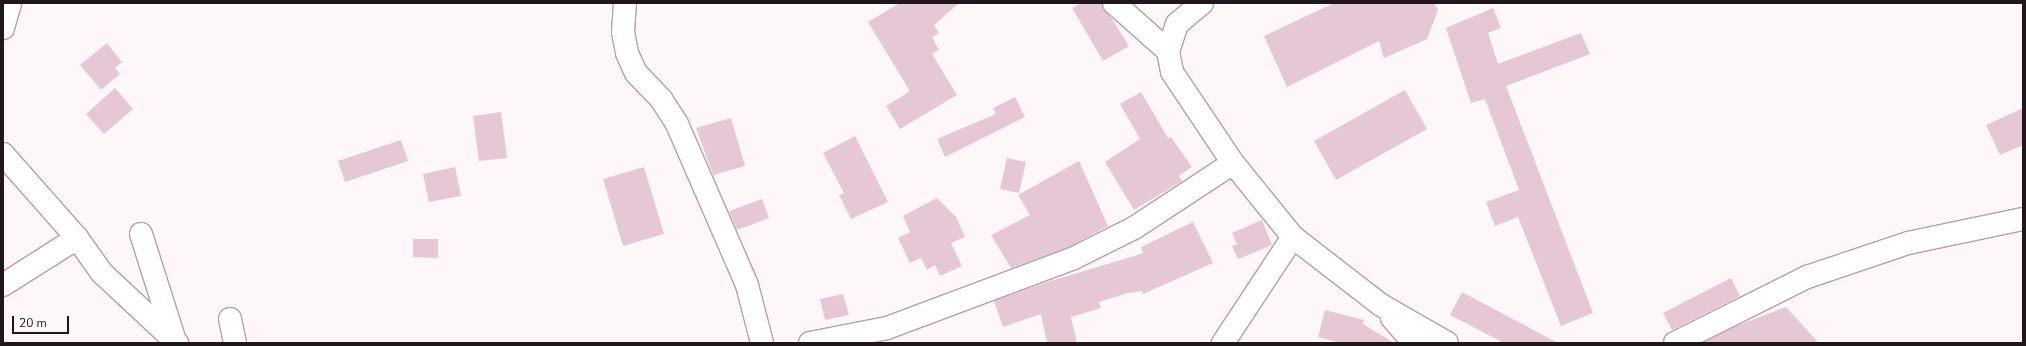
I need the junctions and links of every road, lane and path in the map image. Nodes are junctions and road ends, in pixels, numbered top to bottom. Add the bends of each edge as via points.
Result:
1 (10, 3) edge
2 (625, 3) edge
3 (1114, 3) edge
4 (1202, 3) edge
5 (3, 28) edge
6 (1168, 51) junction
7 (3, 154) edge
8 (1233, 163) junction
9 (2023, 219) edge
10 (141, 234) dead end
11 (1293, 237) junction
12 (77, 238) junction
13 (3, 285) edge
14 (1381, 305) junction
15 (230, 319) dead end
16 (175, 341) edge
17 (235, 343) edge
18 (762, 343) edge
19 (810, 343) edge
20 (1223, 343) edge
21 (1414, 343) edge
22 (1447, 343) edge
23 (1675, 343) edge

1 - 5 street
2 - 18 street via 623,32 627,53 636,73 661,99 677,124 747,285
3 - 6 street
4 - 6 street via 1177,24
6 - 8 street via 1172,72 1180,87
7 - 12 street
8 - 11 street
8 - 19 street via 1134,228 1072,259 887,328
9 - 23 street via 1908,243 1807,277
10 - 16 street
11 - 14 street
11 - 20 street
12 - 13 street
12 - 16 street via 102,273
14 - 21 street
14 - 22 street
15 - 17 street

